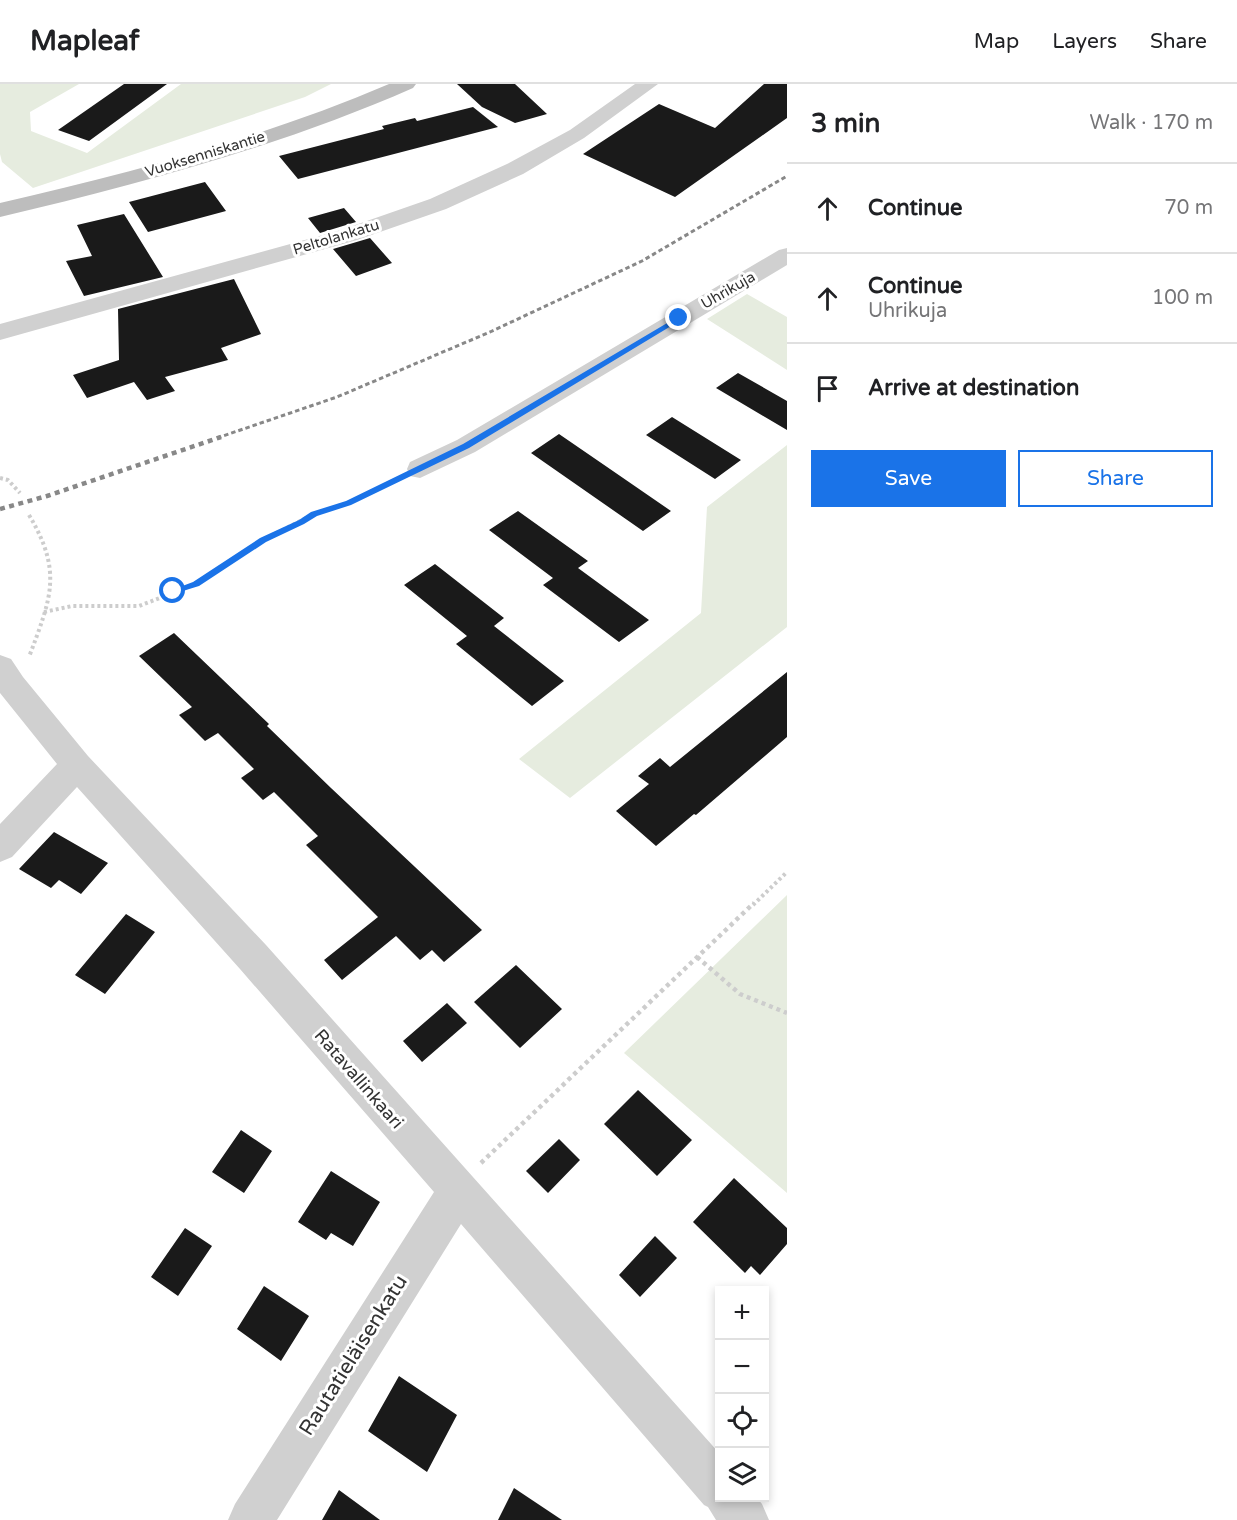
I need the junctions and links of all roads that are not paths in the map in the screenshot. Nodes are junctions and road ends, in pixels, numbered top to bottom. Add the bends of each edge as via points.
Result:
1 (406, 84) edge
2 (648, 84) edge
3 (0, 210) edge
4 (787, 255) edge
5 (0, 332) edge
6 (420, 469) road end
7 (6, 677) edge
8 (77, 765) junction
9 (0, 847) edge
10 (458, 1191) junction
11 (715, 1483) edge
12 (731, 1502) edge
13 (250, 1520) edge
14 (746, 1520) edge

1 - 3 street, Vuoksenniskantie via 263,137
2 - 5 street, Peltolankatu via 566,140 515,169 438,204 349,235
4 - 6 street, Uhrikuja via 466,446
7 - 8 street, Ratavallinkaari
8 - 9 street
8 - 10 street, Ratavallinkaari via 253,957
10 - 11 street, Ratavallinkaari
10 - 13 street, Rautatieläisenkatu
12 - 14 street

